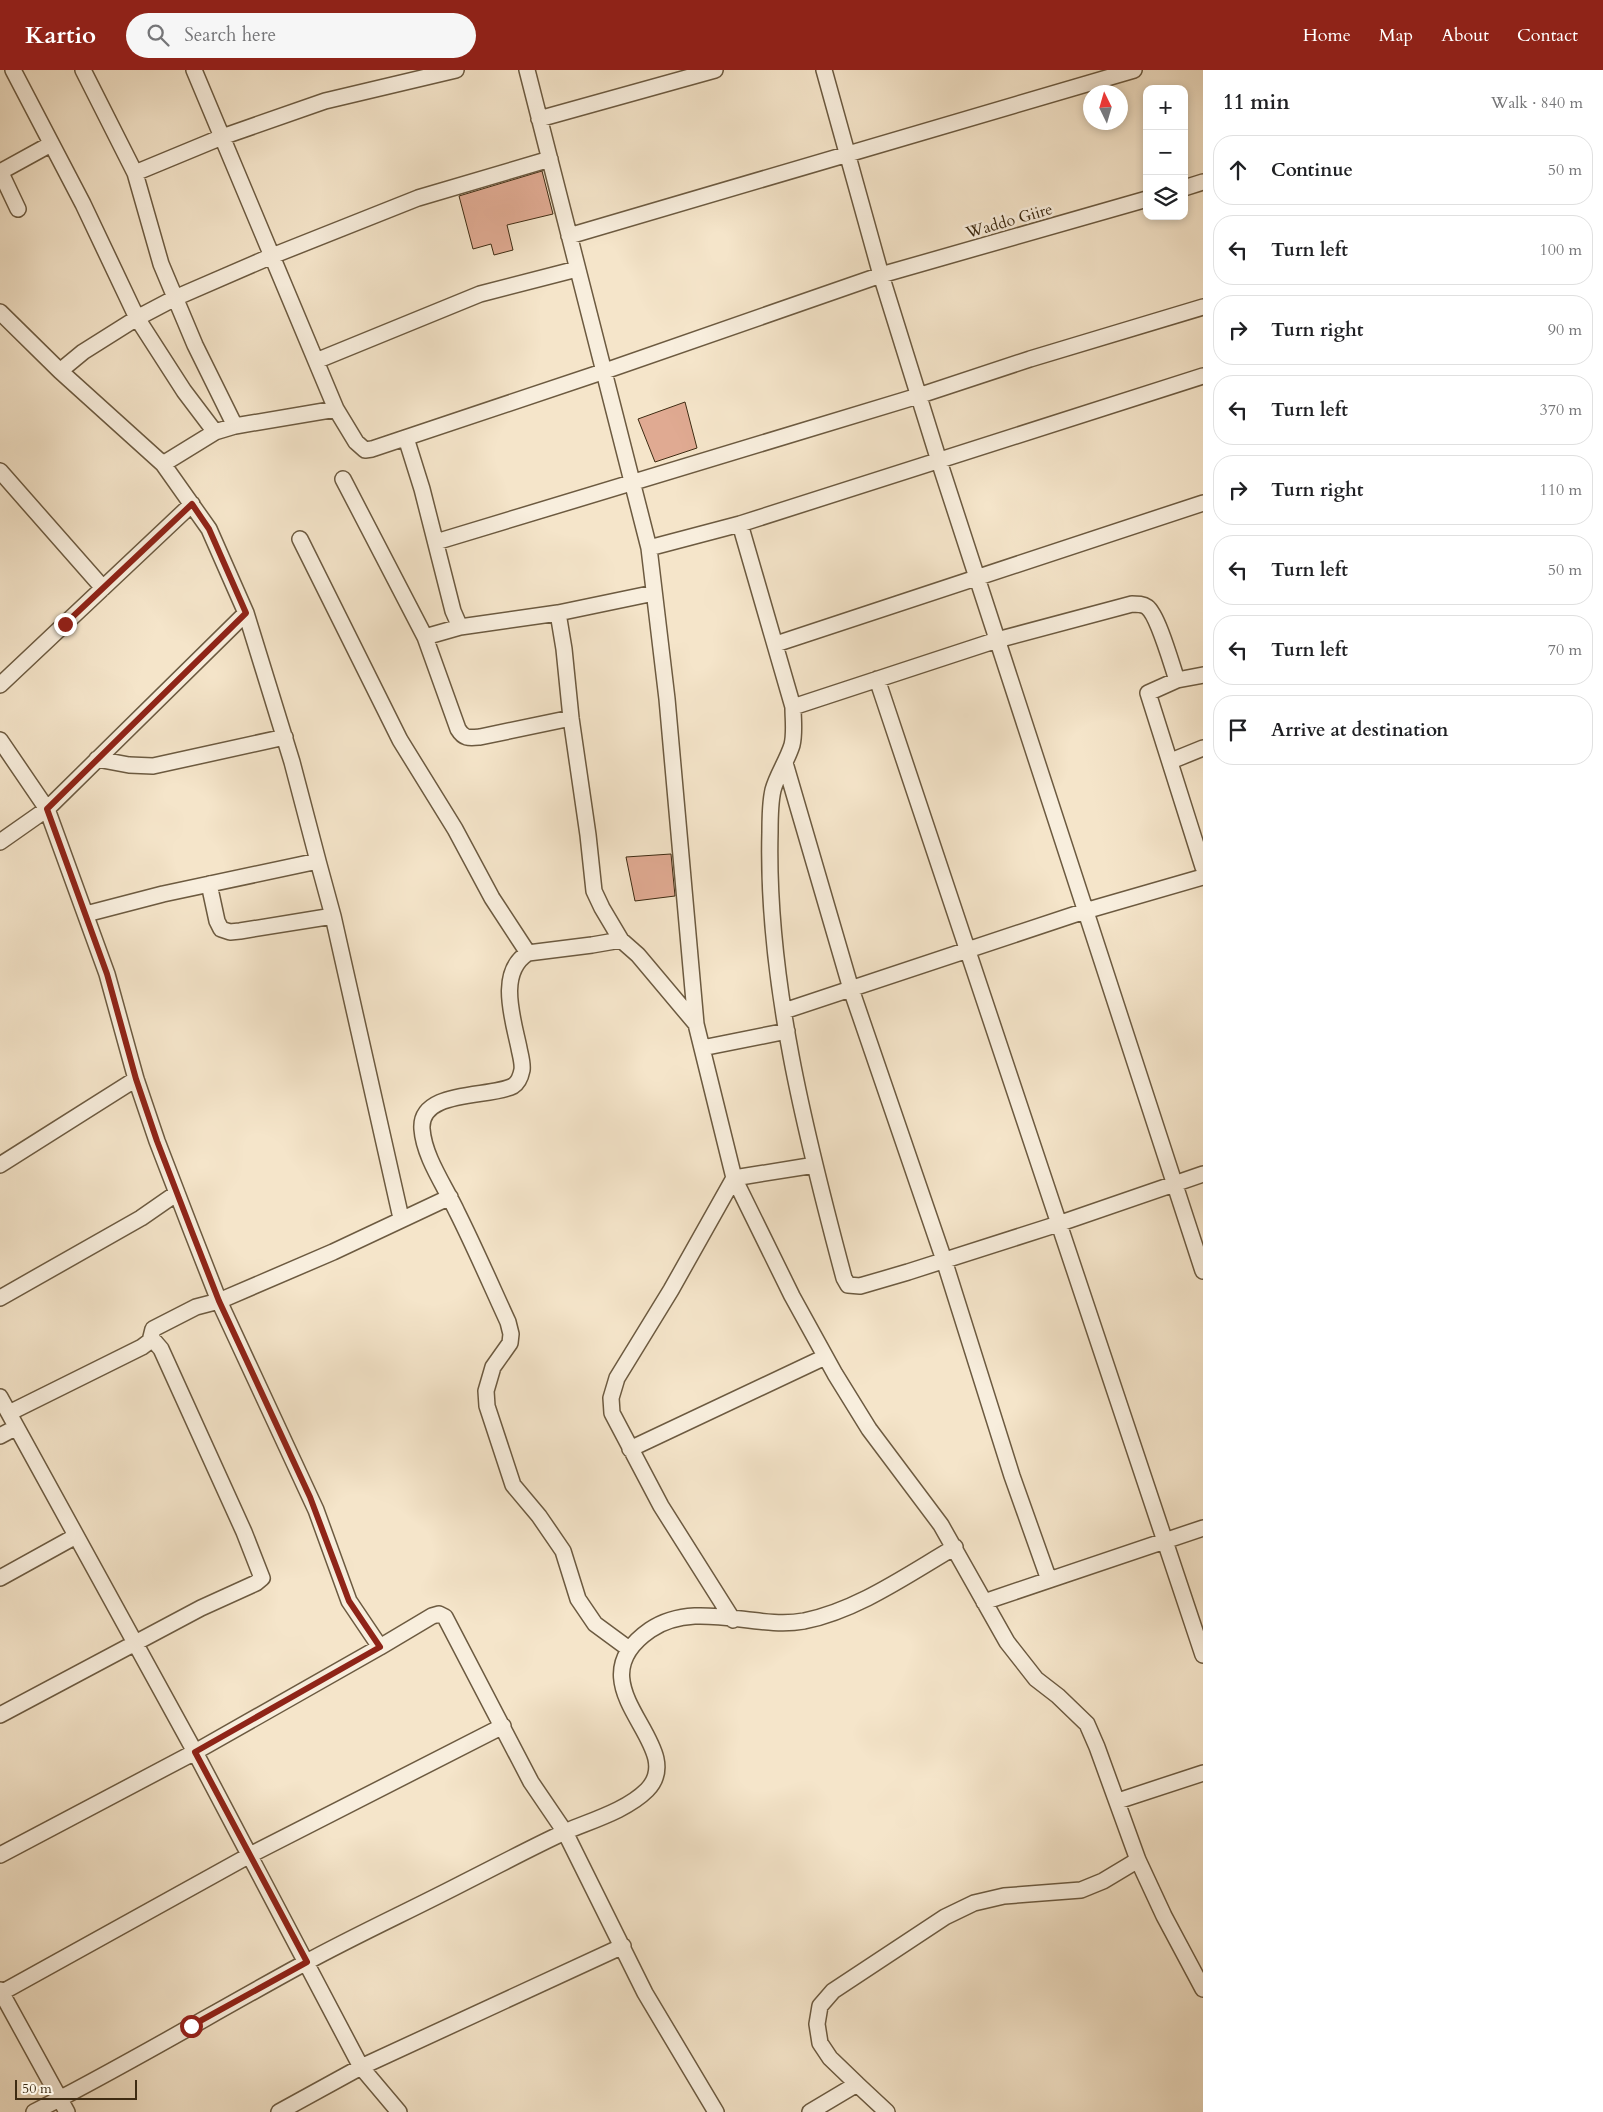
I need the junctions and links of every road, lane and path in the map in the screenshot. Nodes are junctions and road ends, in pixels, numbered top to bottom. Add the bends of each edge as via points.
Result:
1 (13, 70) edge
2 (83, 70) edge
3 (194, 70) edge
4 (456, 70) edge
5 (527, 70) edge
6 (715, 70) edge
7 (824, 70) edge
8 (1134, 70) edge
9 (695, 73) edge
10 (540, 119) junction
11 (222, 137) junction
12 (51, 144) junction
13 (848, 153) junction
14 (550, 159) junction
15 (0, 172) edge
16 (135, 173) junction
17 (1203, 182) edge
18 (1188, 187) edge
19 (1143, 199) edge
20 (18, 209) dead end
21 (569, 236) junction
22 (272, 256) junction
23 (577, 269) junction
24 (880, 275) junction
25 (175, 298) junction
26 (1203, 307) edge
27 (0, 312) edge
28 (137, 318) junction
29 (316, 361) junction
30 (60, 371) junction
31 (605, 371) junction
32 (1203, 376) edge
33 (918, 396) junction
34 (336, 409) junction
35 (235, 426) junction
36 (215, 432) junction
37 (406, 438) junction
38 (939, 462) junction
39 (164, 464) junction
40 (0, 471) edge
41 (343, 479) dead end
42 (631, 482) junction
43 (192, 504) junction
44 (1203, 504) edge
45 (740, 524) junction
46 (300, 539) dead end
47 (436, 542) junction
48 (649, 548) junction
49 (977, 577) junction
50 (103, 588) junction
51 (654, 593) junction
52 (246, 613) junction
53 (558, 613) junction
54 (460, 627) junction
55 (425, 638) junction
56 (997, 640) junction
57 (776, 644) junction
58 (1203, 675) edge
59 (877, 679) junction
60 (1177, 680) junction
61 (0, 684) edge
62 (793, 707) junction
63 (571, 718) junction
64 (285, 737) junction
65 (0, 740) edge
66 (1203, 748) edge
67 (97, 759) junction
68 (1171, 761) junction
69 (785, 763) junction
70 (47, 809) junction
71 (0, 842) edge
72 (318, 861) junction
73 (1203, 867) edge
74 (1203, 877) edge
75 (209, 884) junction
76 (1085, 912) junction
77 (86, 914) junction
78 (333, 916) junction
79 (621, 940) junction
80 (968, 950) junction
81 (528, 953) junction
82 (851, 989) junction
83 (784, 1011) junction
84 (696, 1024) junction
85 (787, 1031) junction
86 (702, 1048) junction
87 (136, 1079) junction
88 (0, 1165) edge
89 (815, 1165) junction
90 (1203, 1174) edge
91 (734, 1178) junction
92 (1174, 1184) junction
93 (177, 1193) junction
94 (450, 1197) junction
95 (401, 1218) junction
96 (1058, 1224) junction
97 (944, 1260) junction
98 (1203, 1271) edge
99 (0, 1298) edge
100 (219, 1301) junction
101 (150, 1341) junction
102 (825, 1357) junction
103 (0, 1397) edge
104 (12, 1421) junction
105 (0, 1436) edge
106 (630, 1449) junction
107 (1203, 1528) edge
108 (76, 1536) junction
109 (1166, 1540) junction
110 (955, 1547) junction
111 (0, 1578) edge
112 (1049, 1580) junction
113 (984, 1602) junction
114 (734, 1620) junction
115 (135, 1642) junction
116 (380, 1647) junction
117 (629, 1649) junction
118 (1203, 1655) edge
119 (0, 1715) edge
120 (503, 1726) junction
121 (195, 1752) junction
122 (1203, 1773) edge
123 (1118, 1801) junction
124 (565, 1832) junction
125 (0, 1855) edge
126 (250, 1855) junction
127 (1138, 1860) junction
128 (623, 1946) junction
129 (307, 1962) junction
130 (1203, 1989) edge
131 (1, 1991) edge
132 (360, 2067) junction
133 (857, 2084) junction
134 (63, 2106) edge
135 (34, 2112) edge
136 (279, 2112) edge
137 (399, 2112) edge
138 (716, 2112) edge
139 (810, 2112) edge
140 (887, 2112) edge

1 - 12 street
2 - 16 street
3 - 11 street
4 - 11 street via 325,101
5 - 10 street
6 - 9 street
7 - 13 street
8 - 13 street
9 - 10 street
10 - 14 street
11 - 16 street
11 - 22 street
12 - 15 street
12 - 28 street
13 - 21 street
13 - 24 street
14 - 21 street
14 - 22 street via 418,198
15 - 20 street
16 - 25 street via 161,264
17 - 18 street
19 - 24 street, Waddo Giire
21 - 23 street
22 - 25 street
22 - 29 street
23 - 29 street via 480,294
23 - 31 street
24 - 31 street, Waddo Giire
24 - 33 street
25 - 28 street
25 - 35 street
26 - 33 street
27 - 30 street
28 - 30 street via 83,352
28 - 36 street
29 - 34 street
30 - 39 street
31 - 37 street, Waddo Giire
31 - 42 street
32 - 38 street
33 - 38 street
33 - 42 street
34 - 35 street
34 - 37 street, Waddo Giire via 361,448
35 - 36 street
36 - 39 street
37 - 47 street
38 - 45 street
38 - 49 street
39 - 43 street
40 - 50 street
41 - 55 street
42 - 47 street
42 - 48 street
43 - 50 street
43 - 52 street via 209,529
44 - 49 street
45 - 48 street
45 - 57 street
46 - 81 street via 400,740 492,898
47 - 54 street
48 - 51 street
49 - 56 street
49 - 57 street
50 - 61 street
51 - 53 street
51 - 84 street via 667,699
52 - 64 street
52 - 67 street
53 - 54 street
53 - 63 street
54 - 55 street
55 - 63 street via 463,736 480,737
56 - 59 street
56 - 60 street via 1140,604 1151,611
56 - 76 street
57 - 62 street
58 - 60 street
59 - 62 street
59 - 80 street
60 - 68 street via 1148,693
62 - 69 street via 794,736
63 - 79 street via 594,891
64 - 67 street via 153,766
64 - 72 street
65 - 70 street
66 - 68 street
67 - 70 street
68 - 73 street
69 - 82 street
69 - 83 street via 773,790 770,831 771,914
70 - 71 street
70 - 77 street
72 - 75 street
72 - 78 street
74 - 76 street
75 - 77 street
75 - 78 street via 217,920 221,929 226,931
76 - 80 street
76 - 92 street
77 - 87 street via 107,974
78 - 95 street
79 - 81 street
79 - 84 street via 638,955
80 - 82 street
80 - 96 street
81 - 94 street via 519,958 513,969 510,987 523,1068 519,1080 498,1092 470,1094 439,1103 429,1109 423,1119 425,1146
82 - 83 street
82 - 97 street
83 - 85 street
84 - 86 street
85 - 86 street
85 - 89 street
86 - 91 street
87 - 88 street
87 - 93 street
89 - 91 street
89 - 97 street via 848,1285 860,1286
90 - 92 street
91 - 102 street
91 - 106 street via 617,1378 611,1398 612,1413
92 - 96 street
92 - 98 street
93 - 99 street via 141,1218
93 - 100 street
94 - 95 street
94 - 117 street via 511,1334 510,1343 489,1376 486,1391 487,1406 513,1484 563,1551 578,1599 595,1624
95 - 100 street via 333,1252
96 - 97 street
96 - 109 street
97 - 112 street via 1012,1476
100 - 101 street via 196,1307 154,1329
100 - 116 street via 316,1510 349,1601
101 - 104 street
101 - 115 street via 160,1349 186,1401 262,1578
102 - 106 street
102 - 110 street via 869,1429
103 - 104 street
104 - 105 street
104 - 108 street
106 - 114 street via 660,1506
107 - 109 street
108 - 111 street
108 - 115 street
109 - 112 street
109 - 118 street
110 - 113 street
110 - 114 street via 885,1588 833,1613 801,1621
112 - 113 street
113 - 123 street via 1006,1642 1036,1679 1087,1724
114 - 117 street via 699,1615 675,1619 652,1629
115 - 119 street
115 - 121 street
116 - 120 street via 432,1616 443,1615
116 - 121 street
117 - 124 street via 623,1661 621,1678 625,1694 653,1748 657,1764 655,1777 649,1788 632,1801
120 - 124 street via 532,1782
120 - 126 street
121 - 125 street
121 - 126 street
122 - 123 street
123 - 127 street
124 - 128 street
124 - 129 street
126 - 129 street
126 - 131 street
127 - 130 street
127 - 133 street via 1081,1890 1004,1896 974,1903 945,1916 833,1991 820,2006 817,2024 820,2043 830,2058
128 - 132 street
128 - 138 street via 645,1993
129 - 132 street
129 - 134 street
131 - 134 street
132 - 136 street
132 - 137 street
133 - 139 street
133 - 140 street
134 - 135 street

